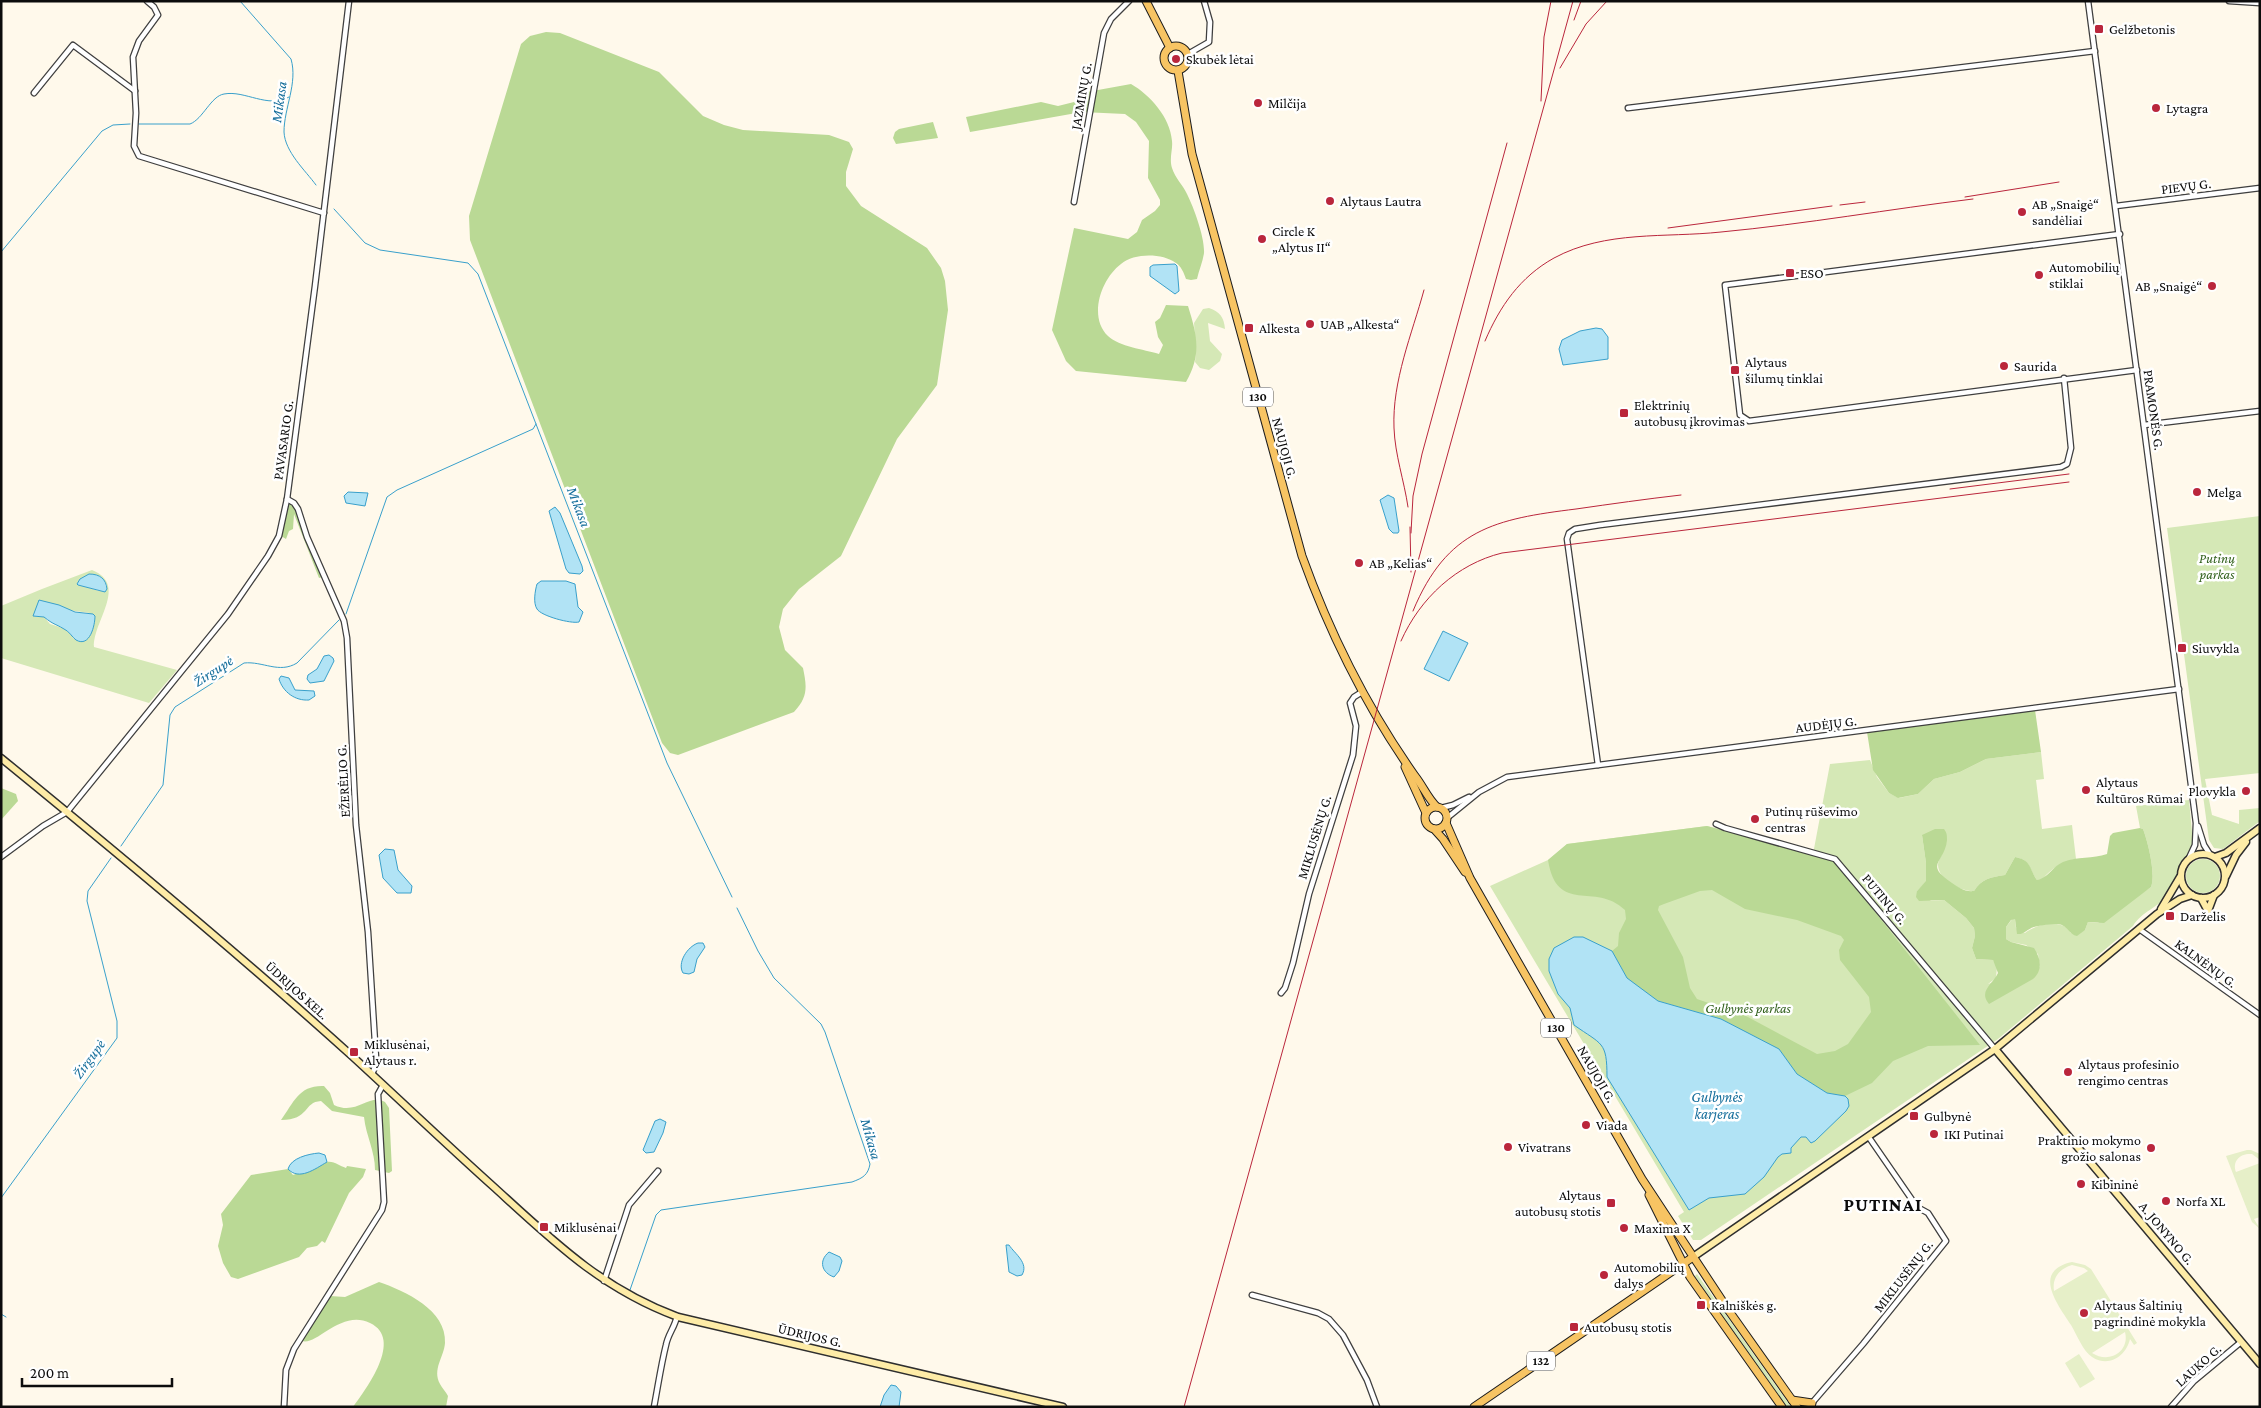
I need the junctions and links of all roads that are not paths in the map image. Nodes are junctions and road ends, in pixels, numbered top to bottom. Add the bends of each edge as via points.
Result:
1 (146, 1) edge
2 (349, 1) edge
3 (1129, 1) edge
4 (1146, 1) edge
5 (1204, 1) edge
6 (2088, 1) edge
7 (2229, 1) edge
8 (2260, 4) edge
9 (1170, 48) junction
10 (2095, 51) junction
11 (1188, 54) junction
12 (1178, 70) junction
13 (135, 91) junction
14 (34, 93) dead end
15 (1628, 108) dead end
16 (2260, 188) edge
17 (1074, 202) dead end
18 (2116, 206) junction
19 (324, 213) junction
20 (2120, 234) junction
21 (2137, 370) junction
22 (2064, 378) junction
23 (2260, 411) edge
24 (2144, 425) junction
25 (287, 499) junction
26 (2179, 689) junction
27 (1362, 692) junction
28 (1401, 757) junction
29 (1, 758) edge
30 (1598, 765) junction
31 (1479, 792) junction
32 (1439, 808) junction
33 (67, 812) junction
34 (1426, 813) junction
35 (1447, 820) junction
36 (2196, 823) junction
37 (1716, 824) dead end
38 (2260, 828) edge
39 (1434, 829) junction
40 (2248, 839) junction
41 (1, 857) edge
42 (2213, 857) junction
43 (2189, 858) junction
44 (2180, 876) junction
45 (1470, 878) junction
46 (2224, 880) junction
47 (2192, 895) junction
48 (2214, 895) junction
49 (2201, 898) junction
50 (2157, 914) junction
51 (2139, 929) junction
52 (1280, 992) dead end
53 (2260, 1015) edge
54 (1995, 1050) junction
55 (372, 1074) junction
56 (383, 1085) junction
57 (1868, 1136) junction
58 (658, 1172) dead end
59 (1642, 1179) junction
60 (566, 1252) joint
61 (1693, 1256) junction
62 (1682, 1264) junction
63 (604, 1281) junction
64 (1252, 1295) dead end
65 (677, 1316) junction
66 (2241, 1342) junction
67 (2260, 1364) edge
68 (1792, 1400) junction
69 (1812, 1405) edge
70 (284, 1407) edge
71 (654, 1407) edge
72 (1064, 1407) edge
73 (1377, 1407) edge
74 (1474, 1407) edge
75 (1782, 1407) edge
76 (1797, 1407) edge
77 (2170, 1407) edge

1 - 13 street via 158,14 135,49
2 - 19 street, PAVASARIO G.
3 - 17 street, JAZMINŲ G. via 1110,19 1104,32
4 - 9 main road, 130
5 - 11 street via 1210,22 1209,42
6 - 10 street, PRAMONĖS G.
7 - 8 street
9 - 11 main road via 1180,47
9 - 12 main road, 130 via 1165,53 1166,64
10 - 15 street
10 - 18 street, PRAMONĖS G.
11 - 12 main road via 1187,64
12 - 27 main road, NAUJOJI G. / 130 via 1192,154 1295,532 1329,626
13 - 14 street via 73,45
13 - 19 street via 134,146 142,158
16 - 18 street, PIEVŲ G.
18 - 20 street, PRAMONĖS G.
19 - 25 street, PAVASARIO G.
20 - 21 street, PRAMONĖS G.
20 - 22 street via 1725,285 1740,415 1749,421
21 - 22 street
21 - 24 street, PRAMONĖS G.
22 - 30 street via 2071,448 2067,464 2061,467 1575,529 1567,539
23 - 24 street
24 - 26 street, PRAMONĖS G.
25 - 33 street, PAVASARIO G. via 282,525 268,556 228,614
25 - 55 street, EŽERĖLIO G. via 298,509 344,621 347,638 356,825 368,932 376,1058
26 - 30 street, AUDĖJŲ G.
26 - 36 street, PRAMONĖS G.
27 - 28 main road, NAUJOJI G. / 130
27 - 52 street, MIKLUSĖNŲ G. via 1350,703 1356,726 1353,755 1338,795 1293,963 1285,988
28 - 32 main road, NAUJOJI G. / 130
28 - 34 main road, NAUJOJI G. / 130
29 - 33 main road, ŪDRIJOS KEL.
30 - 31 street, AUDĖJŲ G. via 1507,778
31 - 32 street, AUDĖJŲ G.
31 - 35 street, AUDĖJŲ G.
32 - 34 main road via 1431,808
32 - 35 main road, 130 via 1445,812
33 - 41 street
33 - 55 main road, ŪDRIJOS KEL. via 262,976
34 - 39 main road, 130 via 1426,823
35 - 39 main road via 1441,828
35 - 45 main road, NAUJOJI G. / 130
36 - 42 street via 2204,845
36 - 43 street via 2195,845
37 - 54 street, PUTINŲ G. via 1835,859
38 - 40 main road
39 - 45 main road, NAUJOJI G. / 130
40 - 42 main road
40 - 46 main road
42 - 43 main road via 2200,854
42 - 46 main road via 2223,867
43 - 44 main road
44 - 47 main road via 2183,887
44 - 50 main road
45 - 59 main road, NAUJOJI G. / 130
46 - 48 main road
47 - 49 main road
47 - 50 main road
48 - 49 main road
48 - 49 main road via 2208,911
50 - 51 main road
51 - 53 street, KALNĖNŲ G.
51 - 54 main road
54 - 57 main road
54 - 66 main road, A. JONYNO G.
55 - 56 main road, ŪDRIJOS KEL.
56 - 60 main road, ŪDRIJOS KEL.
56 - 70 street via 378,1094 382,1210 294,1349 286,1370
57 - 61 main road
57 - 69 street, MIKLUSĖNŲ G. via 1917,1207 1928,1213 1946,1241
58 - 63 street via 629,1205
59 - 61 main road, NAUJOJI G. / 130
59 - 62 main road, NAUJOJI G.
60 - 63 main road, ŪDRIJOS G.
61 - 62 main road, 132
61 - 68 main road, NAUJOJI G. / 130
62 - 74 main road, 132
62 - 75 main road, NAUJOJI G.
63 - 65 main road, ŪDRIJOS G. via 639,1301
64 - 73 street via 1329,1319 1341,1332 1367,1380
65 - 71 street via 669,1333
65 - 72 main road, ŪDRIJOS G.
66 - 67 main road, A. JONYNO G.
66 - 77 street, LAUKO G.
68 - 69 main road
68 - 76 main road, NAUJOJI G. / 130

